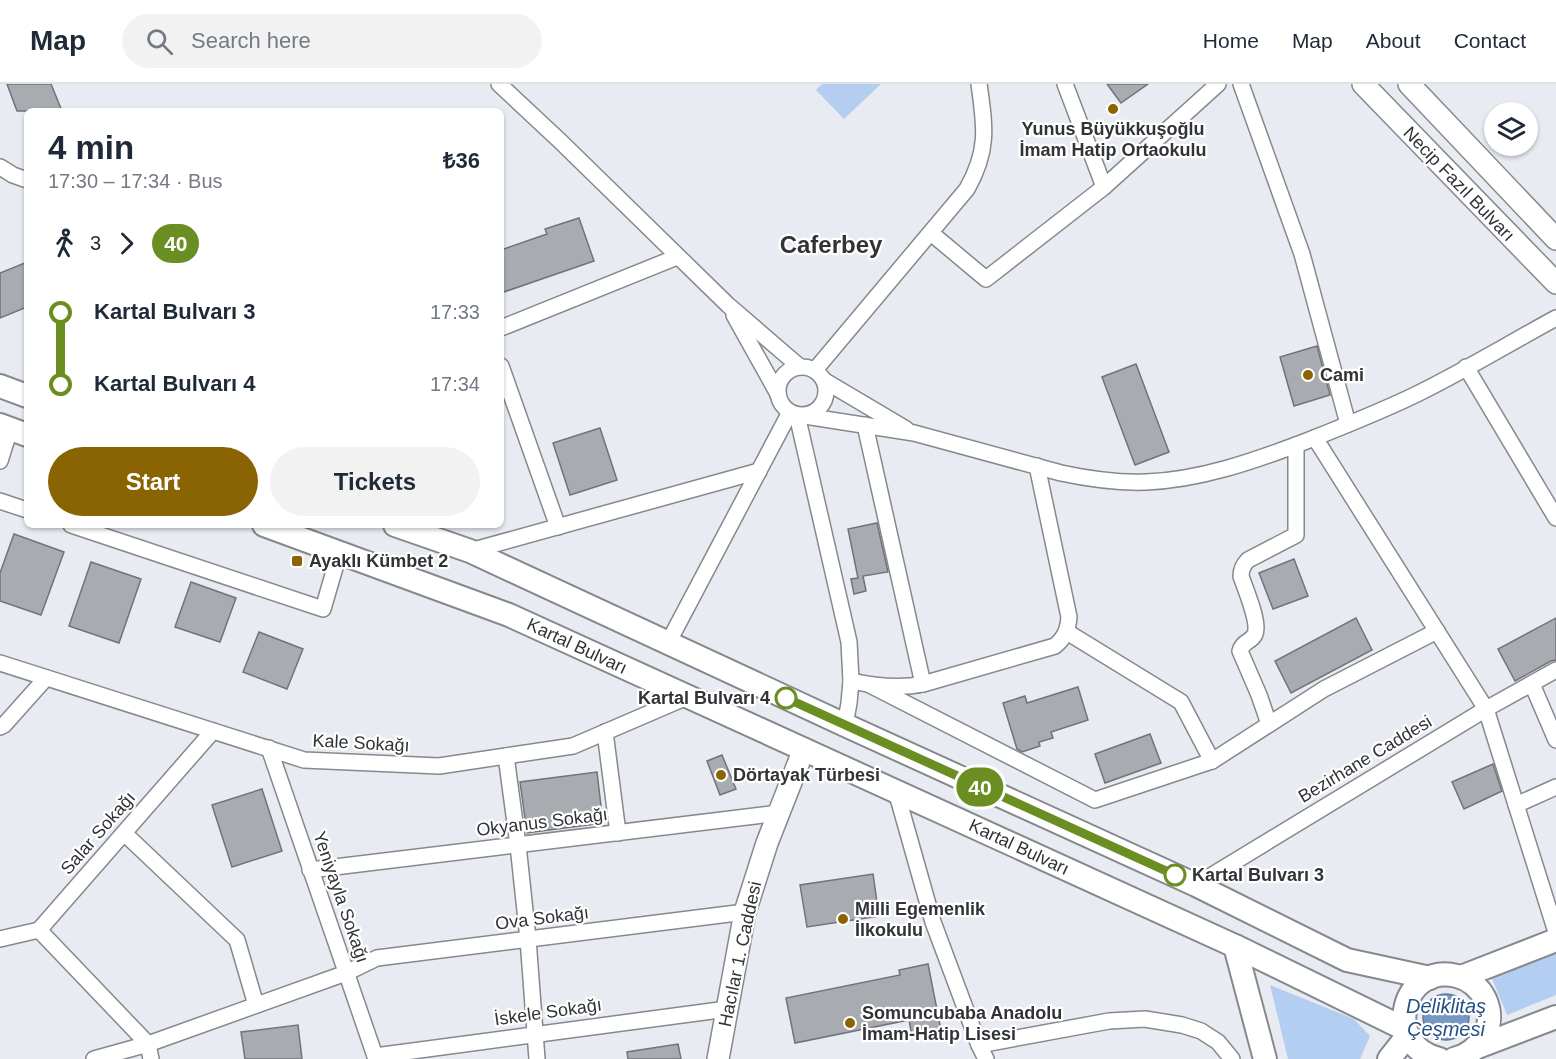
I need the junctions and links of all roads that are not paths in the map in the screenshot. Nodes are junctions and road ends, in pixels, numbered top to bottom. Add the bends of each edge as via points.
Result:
1 (499, 84) edge
2 (979, 84) edge
3 (1065, 84) edge
4 (1218, 84) edge
5 (1241, 84) edge
6 (1363, 84) edge
7 (1409, 84) edge
8 (0, 167) edge
9 (24, 179) edge
10 (1104, 187) junction
11 (931, 232) junction
12 (1556, 238) edge
13 (677, 257) junction
14 (1556, 283) edge
15 (728, 305) junction
16 (1556, 318) edge
17 (504, 327) edge
18 (1467, 367) junction
19 (813, 373) junction
20 (504, 374) edge
21 (0, 386) edge
22 (777, 394) junction
23 (24, 395) edge
24 (797, 414) junction
25 (1348, 424) junction
26 (865, 425) junction
27 (12, 430) edge
28 (914, 433) junction
29 (1315, 438) junction
30 (1296, 445) junction
31 (0, 461) edge
32 (1037, 466) junction
33 (759, 471) junction
34 (0, 501) edge
35 (24, 509) edge
36 (1556, 518) edge
37 (558, 527) junction
38 (80, 528) edge
39 (272, 528) edge
40 (404, 528) edge
41 (470, 551) junction
42 (339, 554) junction
43 (1437, 631) junction
44 (1067, 632) junction
45 (668, 643) junction
46 (0, 663) edge
47 (1556, 670) edge
48 (46, 678) junction
49 (851, 681) junction
50 (923, 684) junction
51 (1532, 684) junction
52 (870, 685) junction
53 (687, 697) junction
54 (1486, 709) junction
55 (1269, 724) junction
56 (845, 725) junction
57 (0, 727) edge
58 (213, 731) junction
59 (605, 732) junction
60 (1556, 740) edge
61 (268, 748) junction
62 (804, 749) junction
63 (506, 756) junction
64 (1212, 760) junction
65 (1556, 788) edge
66 (896, 791) junction
67 (1516, 805) junction
68 (778, 813) junction
69 (124, 833) junction
70 (618, 833) junction
71 (518, 845) junction
72 (310, 870) junction
73 (1196, 885) junction
74 (745, 912) junction
75 (39, 930) junction
76 (1556, 932) edge
77 (0, 939) edge
78 (528, 939) junction
79 (1556, 940) edge
80 (1235, 946) junction
81 (346, 973) junction
82 (1461, 977) junction
83 (1430, 978) junction
84 (256, 1005) junction
85 (727, 1009) junction
86 (1556, 1017) edge
87 (1406, 1032) junction
88 (534, 1034) junction
89 (150, 1052) edge
90 (983, 1052) edge
91 (1463, 1056) edge
92 (375, 1057) edge
93 (94, 1059) edge
94 (537, 1059) edge
95 (718, 1059) edge
96 (1232, 1059) edge
97 (1265, 1059) edge
98 (1389, 1059) edge
99 (1439, 1059) edge

1 - 13 street
2 - 11 street via 985,131 980,161 967,189
3 - 10 street
4 - 10 street
5 - 25 street via 1302,254
6 - 14 street, Necip Fazıl Bulvarı
7 - 12 street, Necip Fazıl Bulvarı
8 - 9 street
10 - 11 street via 986,279
11 - 19 street
13 - 15 street
13 - 17 street
15 - 19 street
15 - 22 street
16 - 18 street
18 - 25 street
18 - 36 street
19 - 22 street via 792,369 781,379
19 - 24 street via 827,388 824,404 812,414
19 - 28 street
20 - 37 street
21 - 23 main road
22 - 24 street via 784,408
24 - 26 street
24 - 33 street
24 - 49 street via 846,625
25 - 29 street
26 - 28 street
26 - 50 street
27 - 31 street
28 - 32 street
29 - 30 street
29 - 43 street
30 - 32 street via 1226,468 1147,482 1109,482
30 - 55 street via 1296,535 1248,560 1240,576 1257,625 1253,638 1240,651
32 - 44 street via 1068,609
33 - 37 street
33 - 45 street
34 - 35 street
37 - 41 street
38 - 42 street via 323,609
39 - 42 main road, Kartal Bulvarı
40 - 41 main road
41 - 45 main road
42 - 53 main road, Kartal Bulvarı via 509,615
43 - 54 street
43 - 55 street via 1324,688
44 - 50 street via 1055,645
44 - 64 street via 1181,702
45 - 56 main road
46 - 48 street, Kale Sokağı
47 - 51 street, Bezirhane Caddesi
48 - 57 street
48 - 58 street, Kale Sokağı
49 - 52 street
49 - 56 street
50 - 52 street
51 - 54 street, Bezirhane Caddesi
51 - 60 street
52 - 64 street via 1095,800
53 - 59 street, Kale Sokağı
53 - 62 main road, Kartal Bulvarı
54 - 67 street
54 - 73 street, Bezirhane Caddesi
55 - 64 street
56 - 73 main road
58 - 61 street, Kale Sokağı
58 - 69 street, Salar Sokağı
59 - 63 street, Kale Sokağı via 573,746
59 - 70 street
61 - 63 street, Kale Sokağı via 304,760 440,766
61 - 72 street, Yeniyayla Sokağı
62 - 66 main road, Kartal Bulvarı
62 - 68 street, Hacılar 1. Caddesi
63 - 71 street
65 - 67 street
66 - 80 main road, Kartal Bulvarı
66 - 90 street via 933,922
67 - 76 street
68 - 70 street, Okyanus Sokağı
68 - 74 street, Hacılar 1. Caddesi
69 - 75 street, Salar Sokağı
69 - 84 street via 237,940
70 - 71 street, Okyanus Sokağı
71 - 72 street, Okyanus Sokağı
71 - 78 street
72 - 81 street, Yeniyayla Sokağı
73 - 83 main road via 1347,960
74 - 78 street, Ova Sokağı
74 - 85 street, Hacılar 1. Caddesi
75 - 77 street
75 - 89 street
78 - 81 street, Ova Sokağı via 377,958
78 - 88 street
79 - 82 main road
80 - 87 main road, Kartal Bulvarı
80 - 97 main road
81 - 84 street, Ova Sokağı
81 - 92 street, Yeniyayla Sokağı
82 - 83 main road
82 - 91 main road via 1478,988 1489,1016 1485,1036
83 - 87 main road via 1408,998
84 - 89 street, Ova Sokağı
85 - 88 street, İskele Sokağı
85 - 95 street, Hacılar 1. Caddesi
86 - 91 main road
87 - 98 main road
87 - 99 main road, Kartal Bulvarı via 1423,1053
88 - 92 street, İskele Sokağı
88 - 94 street
89 - 93 street, Ova Sokağı
90 - 96 street via 1108,1021 1144,1019 1201,1031 1218,1042

